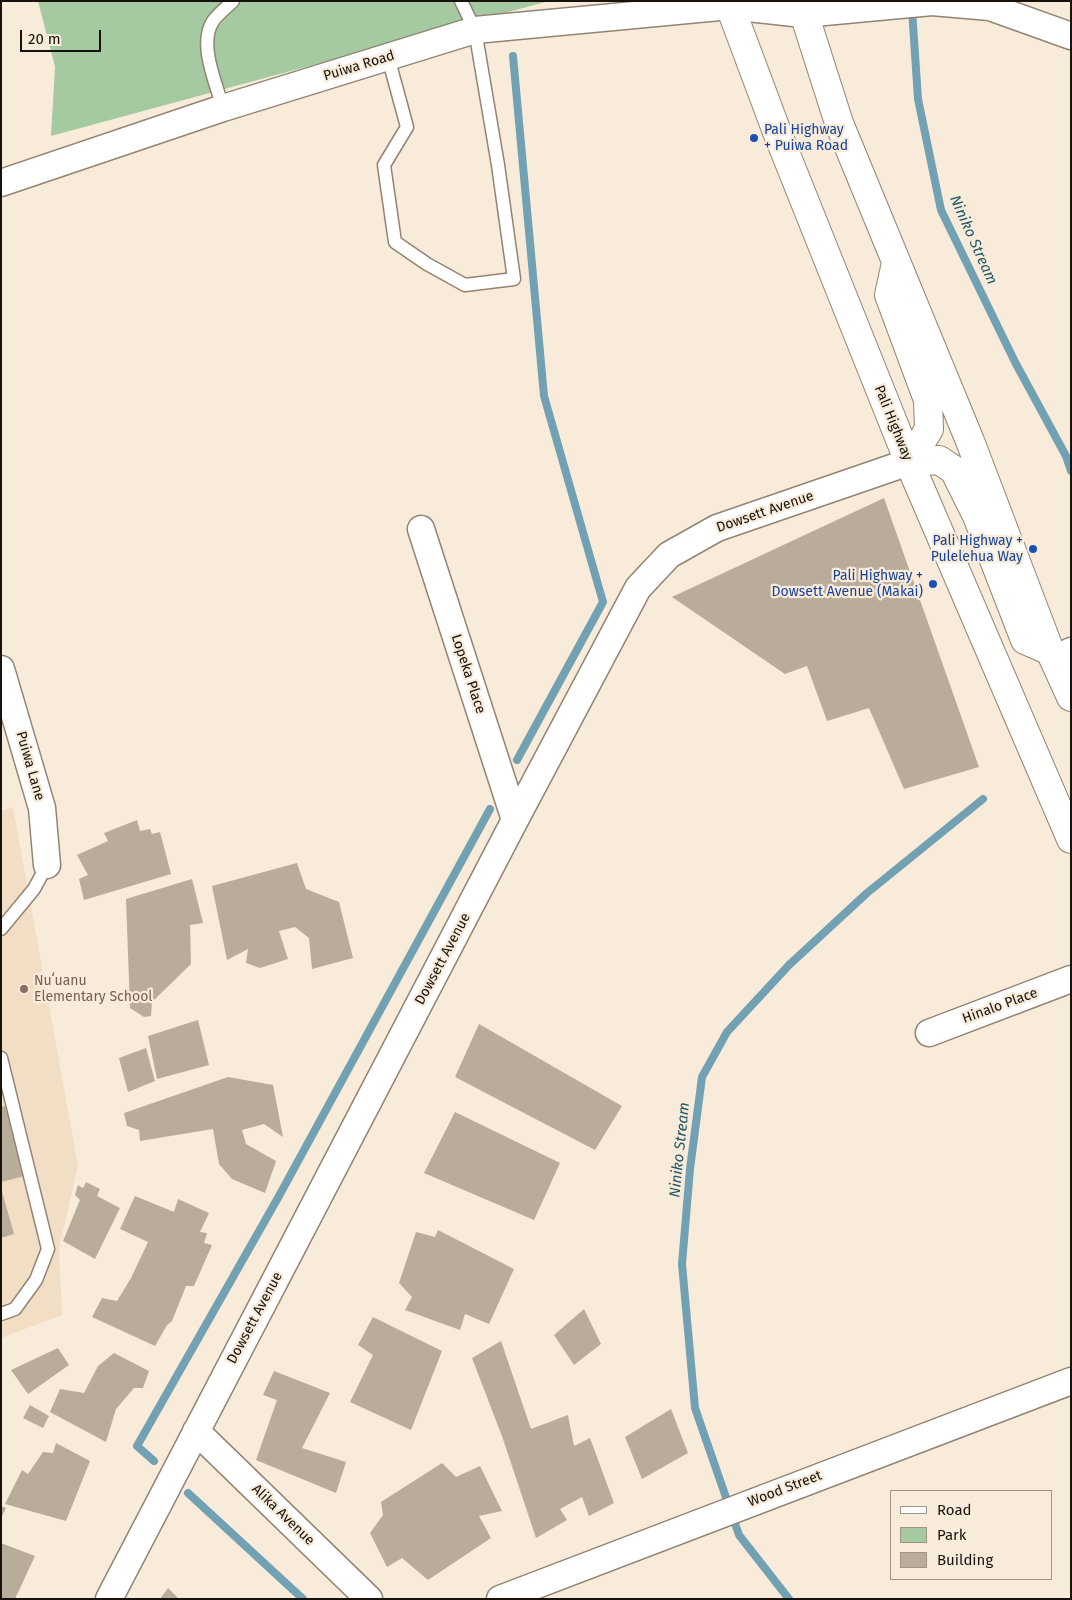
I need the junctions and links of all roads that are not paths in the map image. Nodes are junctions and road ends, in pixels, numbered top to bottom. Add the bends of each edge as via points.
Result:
1 (233, 1) edge
2 (461, 1) edge
3 (932, 2) edge
4 (729, 4) edge
5 (802, 8) edge
6 (475, 30) junction
7 (1071, 36) edge
8 (388, 57) junction
9 (223, 108) junction
10 (1, 183) edge
11 (896, 263) junction
12 (909, 462) junction
13 (421, 529) dead end
14 (1058, 653) edge
15 (1, 669) edge
16 (1071, 697) edge
17 (515, 820) junction
18 (1071, 839) edge
19 (47, 865) joint
20 (1, 929) edge
21 (1071, 980) edge
22 (929, 1033) dead end
23 (1, 1058) edge
24 (1, 1314) edge
25 (1071, 1381) edge
26 (196, 1431) junction
27 (109, 1599) edge
28 (369, 1599) edge
29 (500, 1599) edge

1 - 9 lane via 213,21 208,37 207,52
2 - 6 lane
3 - 5 street, Puiwa Road
3 - 7 street, Puiwa Road via 990,7
4 - 5 street, Puiwa Road
4 - 6 street, Puiwa Road
4 - 12 highway, Pali Highway
5 - 11 highway via 839,123
6 - 8 street, Puiwa Road
6 - 8 lane via 514,279 465,285 395,242 384,165 407,128
8 - 9 street, Puiwa Road
9 - 10 street, Puiwa Road
11 - 12 highway via 888,295 928,400 929,429
11 - 14 highway
12 - 14 highway via 938,460 954,470 977,516 1024,640
12 - 17 street, Dowsett Avenue via 717,528 669,555 638,588
12 - 18 highway, Pali Highway
13 - 17 street, Lopeka Place
14 - 16 highway
15 - 19 street, Puiwa Lane via 42,808
17 - 26 street, Dowsett Avenue
19 - 20 lane via 34,889
21 - 22 street, Hinalo Place
23 - 24 lane via 48,1249 36,1280 15,1309
25 - 29 street, Wood Street
26 - 27 street, Dowsett Avenue
26 - 28 street, Alika Avenue

